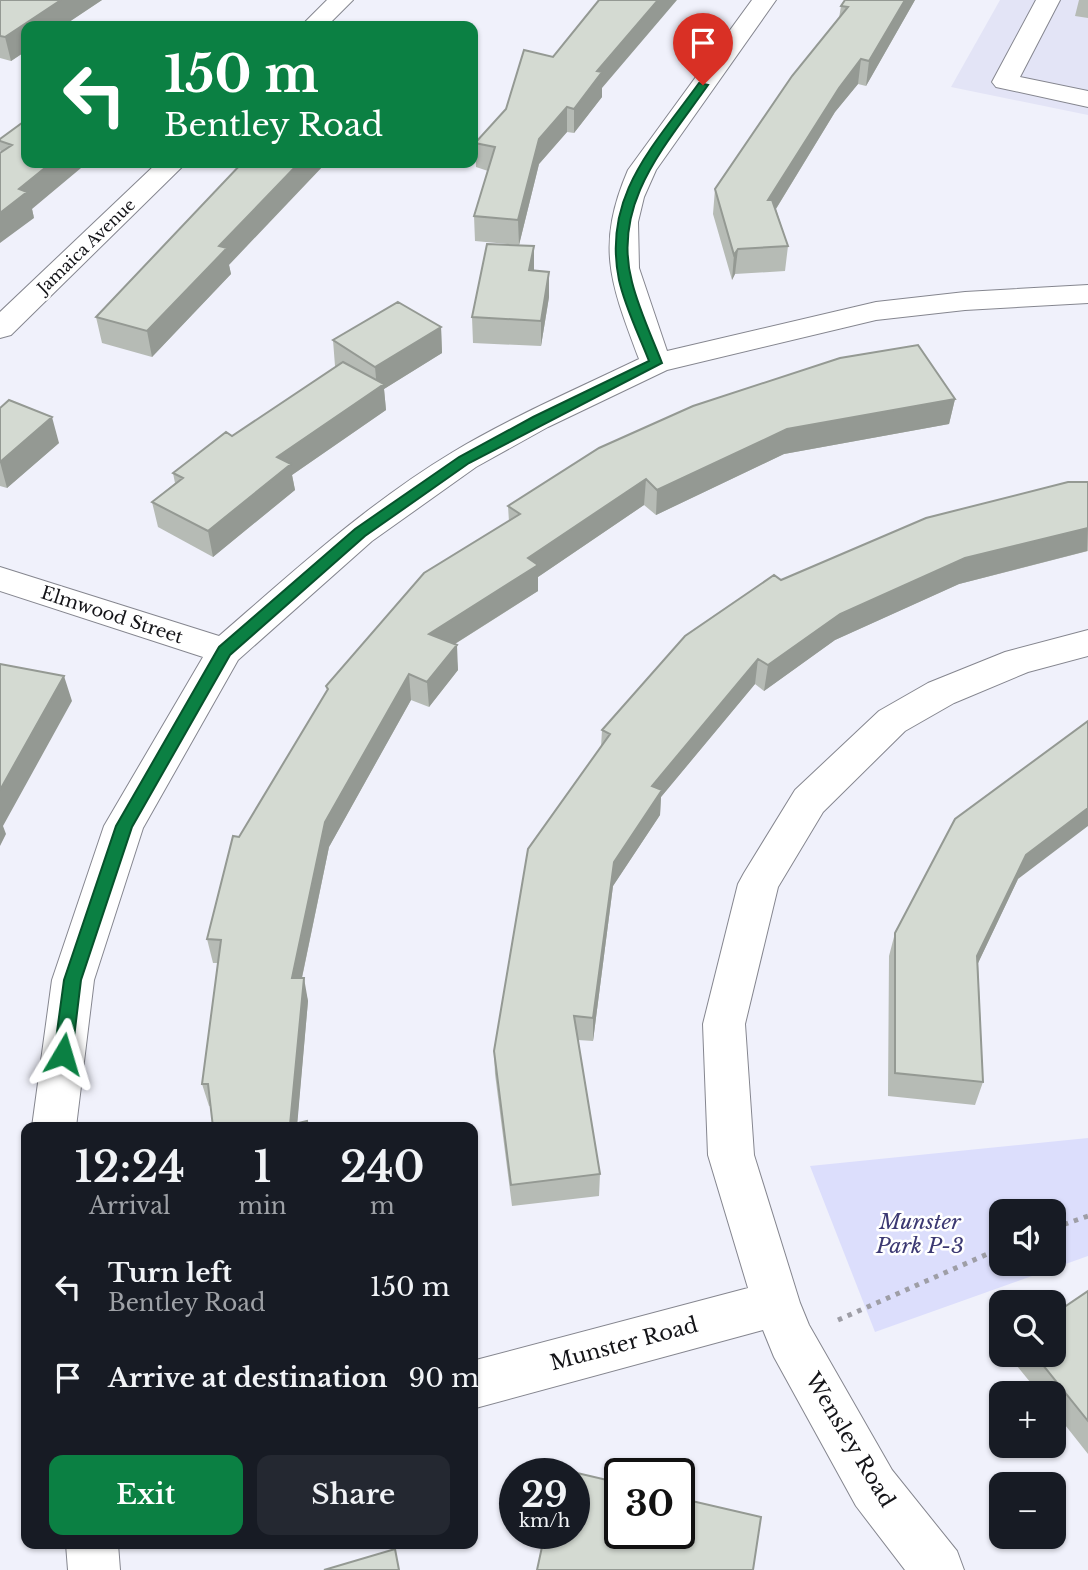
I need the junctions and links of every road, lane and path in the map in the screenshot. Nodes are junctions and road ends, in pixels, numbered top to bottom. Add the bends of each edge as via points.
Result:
1 (338, 0) edge
2 (764, 0) edge
3 (1044, 8) edge
4 (318, 21) edge
5 (1088, 99) edge
6 (167, 168) edge
7 (1088, 294) edge
8 (0, 328) edge
9 (656, 363) junction
10 (0, 579) edge
11 (1088, 643) edge
12 (225, 651) junction
13 (55, 1122) edge
14 (1088, 1216) edge
15 (1066, 1224) edge
16 (989, 1252) edge
17 (783, 1322) junction
18 (478, 1384) edge
19 (92, 1549) edge
20 (94, 1570) edge
21 (938, 1570) edge

1 - 4 street
2 - 9 street via 642,170 627,201 621,244 625,282
3 - 5 street via 1004,82
6 - 8 street, Jamaica Avenue
7 - 9 street via 876,311
9 - 12 street via 464,460 360,533
10 - 12 street, Elmwood Street
11 - 17 street, Wensley Road via 1018,662 941,693 892,721 809,801 758,884 724,1024 731,1155
12 - 13 street via 124,826 73,980
14 - 15 path
16 - 17 path
17 - 18 street, Munster Road
17 - 21 street, Wensley Road via 874,1488
19 - 20 street

